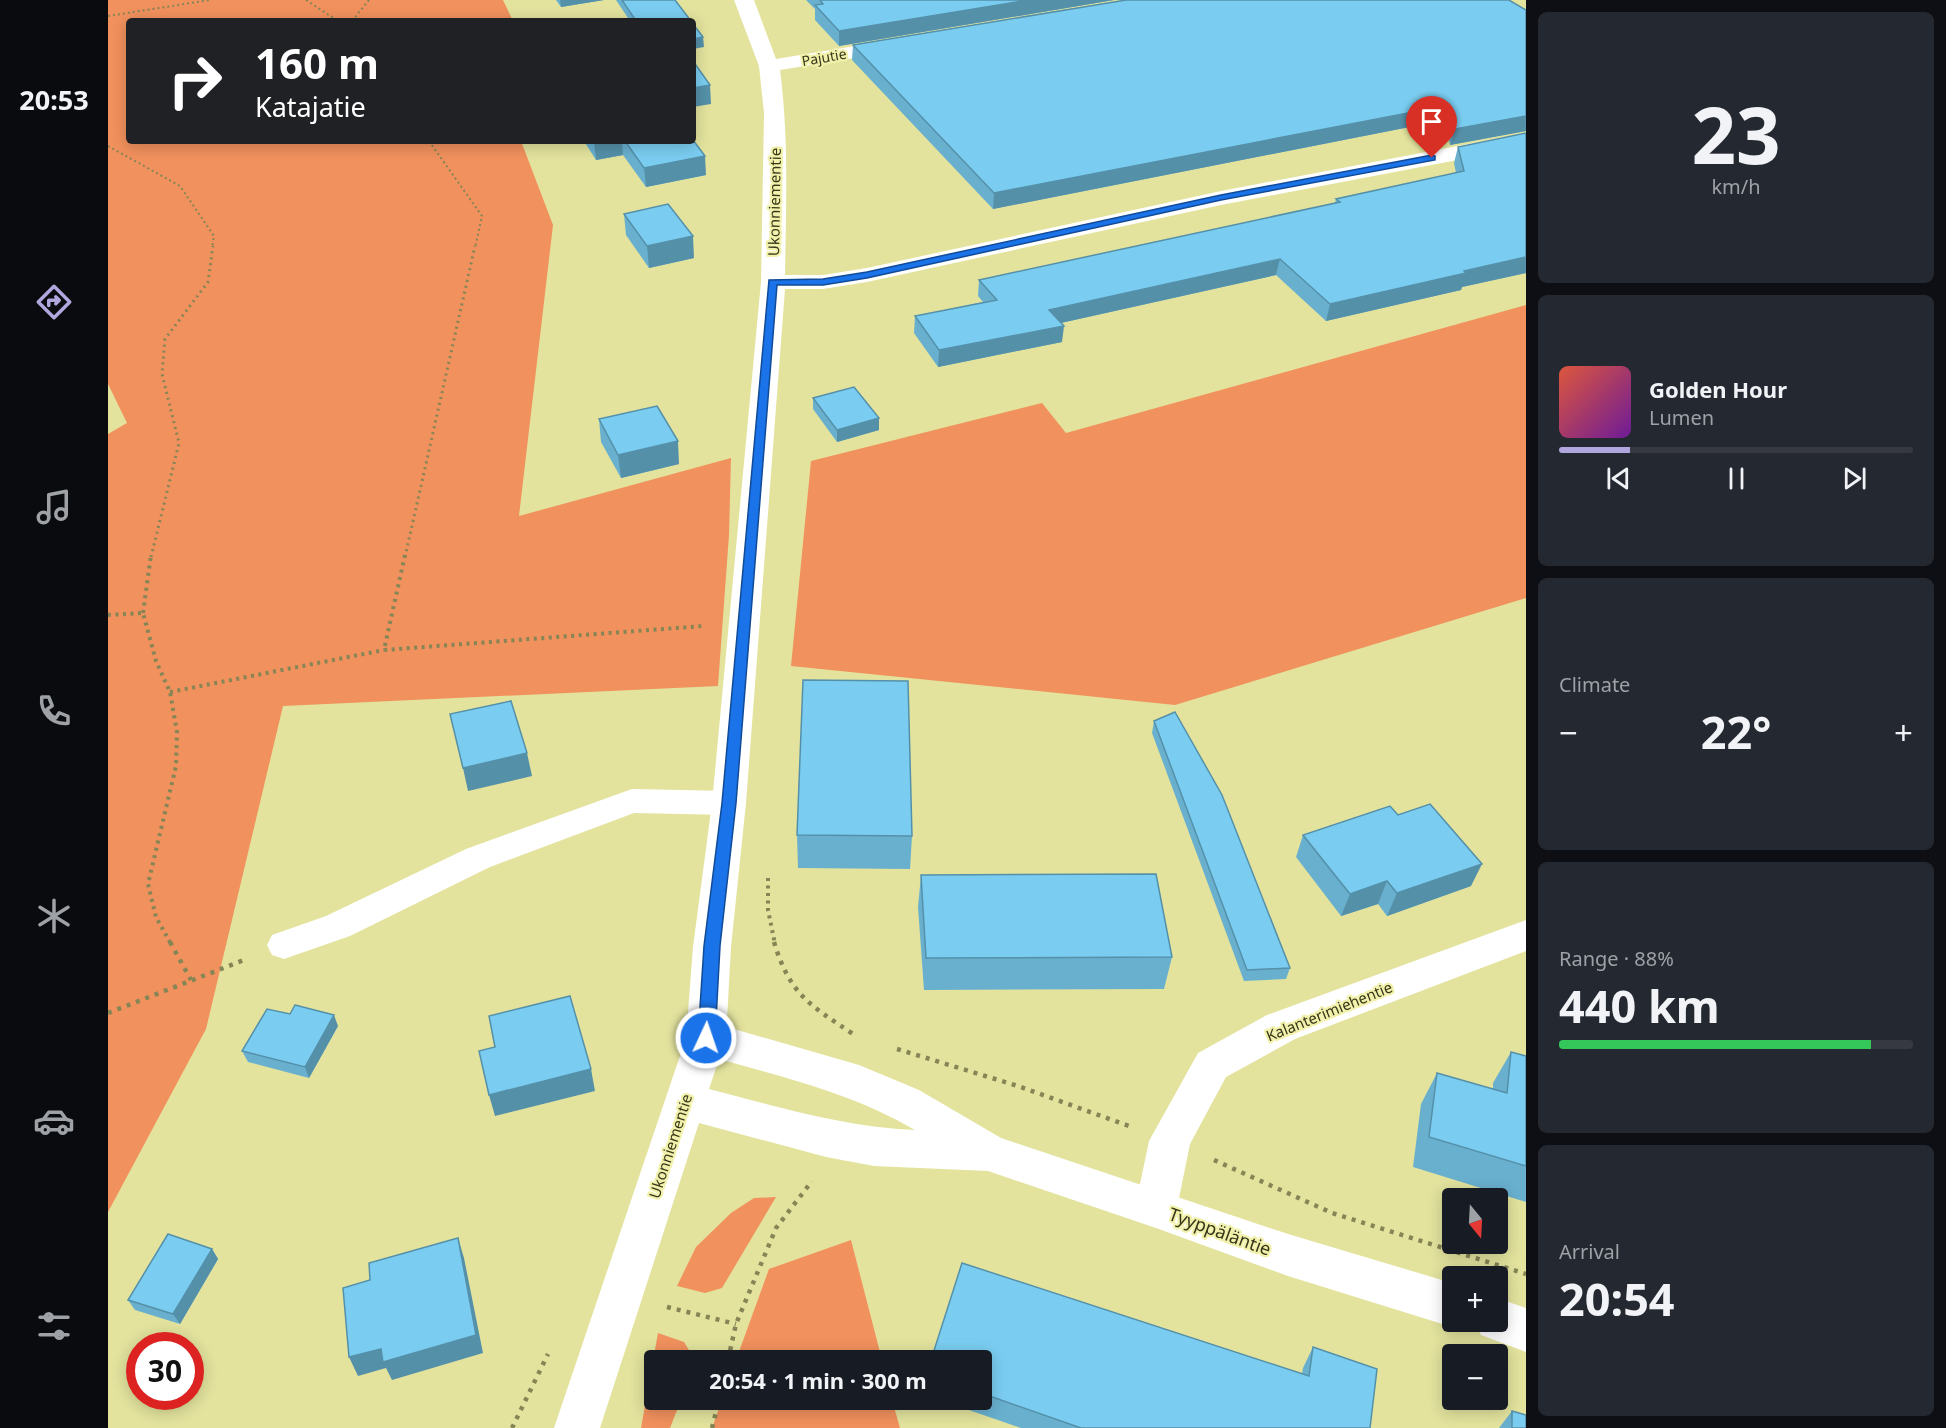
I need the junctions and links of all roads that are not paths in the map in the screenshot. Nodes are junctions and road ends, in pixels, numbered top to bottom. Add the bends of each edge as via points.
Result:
1 (744, 0) edge
2 (915, 42) edge
3 (769, 66) junction
4 (1526, 140) edge
5 (773, 282) junction
6 (729, 803) junction
7 (1526, 934) edge
8 (284, 945) road end
9 (706, 1038) junction
10 (685, 1101) junction
11 (990, 1153) junction
12 (1156, 1208) junction
13 (1442, 1302) edge
14 (1508, 1324) edge
15 (1526, 1330) edge
16 (577, 1428) edge

1 - 3 street, Ukonniementie
2 - 3 street, Pajutie
3 - 5 street, Ukonniementie via 776,156
4 - 5 street via 1221,198 867,275 823,282
5 - 6 street, Ukonniementie
6 - 8 lane via 632,801 478,858 338,926
6 - 9 street, Ukonniementie
7 - 12 street, Kalanterimiehentie via 1281,1027 1212,1065 1170,1141
9 - 10 street, Ukonniementie
9 - 11 street, Tyyppäläntie via 845,1077 905,1103
10 - 11 street, Tyyppäläntie via 874,1147
10 - 16 street, Ukonniementie
11 - 12 street, Tyyppäläntie
12 - 13 street, Tyyppäläntie via 1288,1255
14 - 15 street

